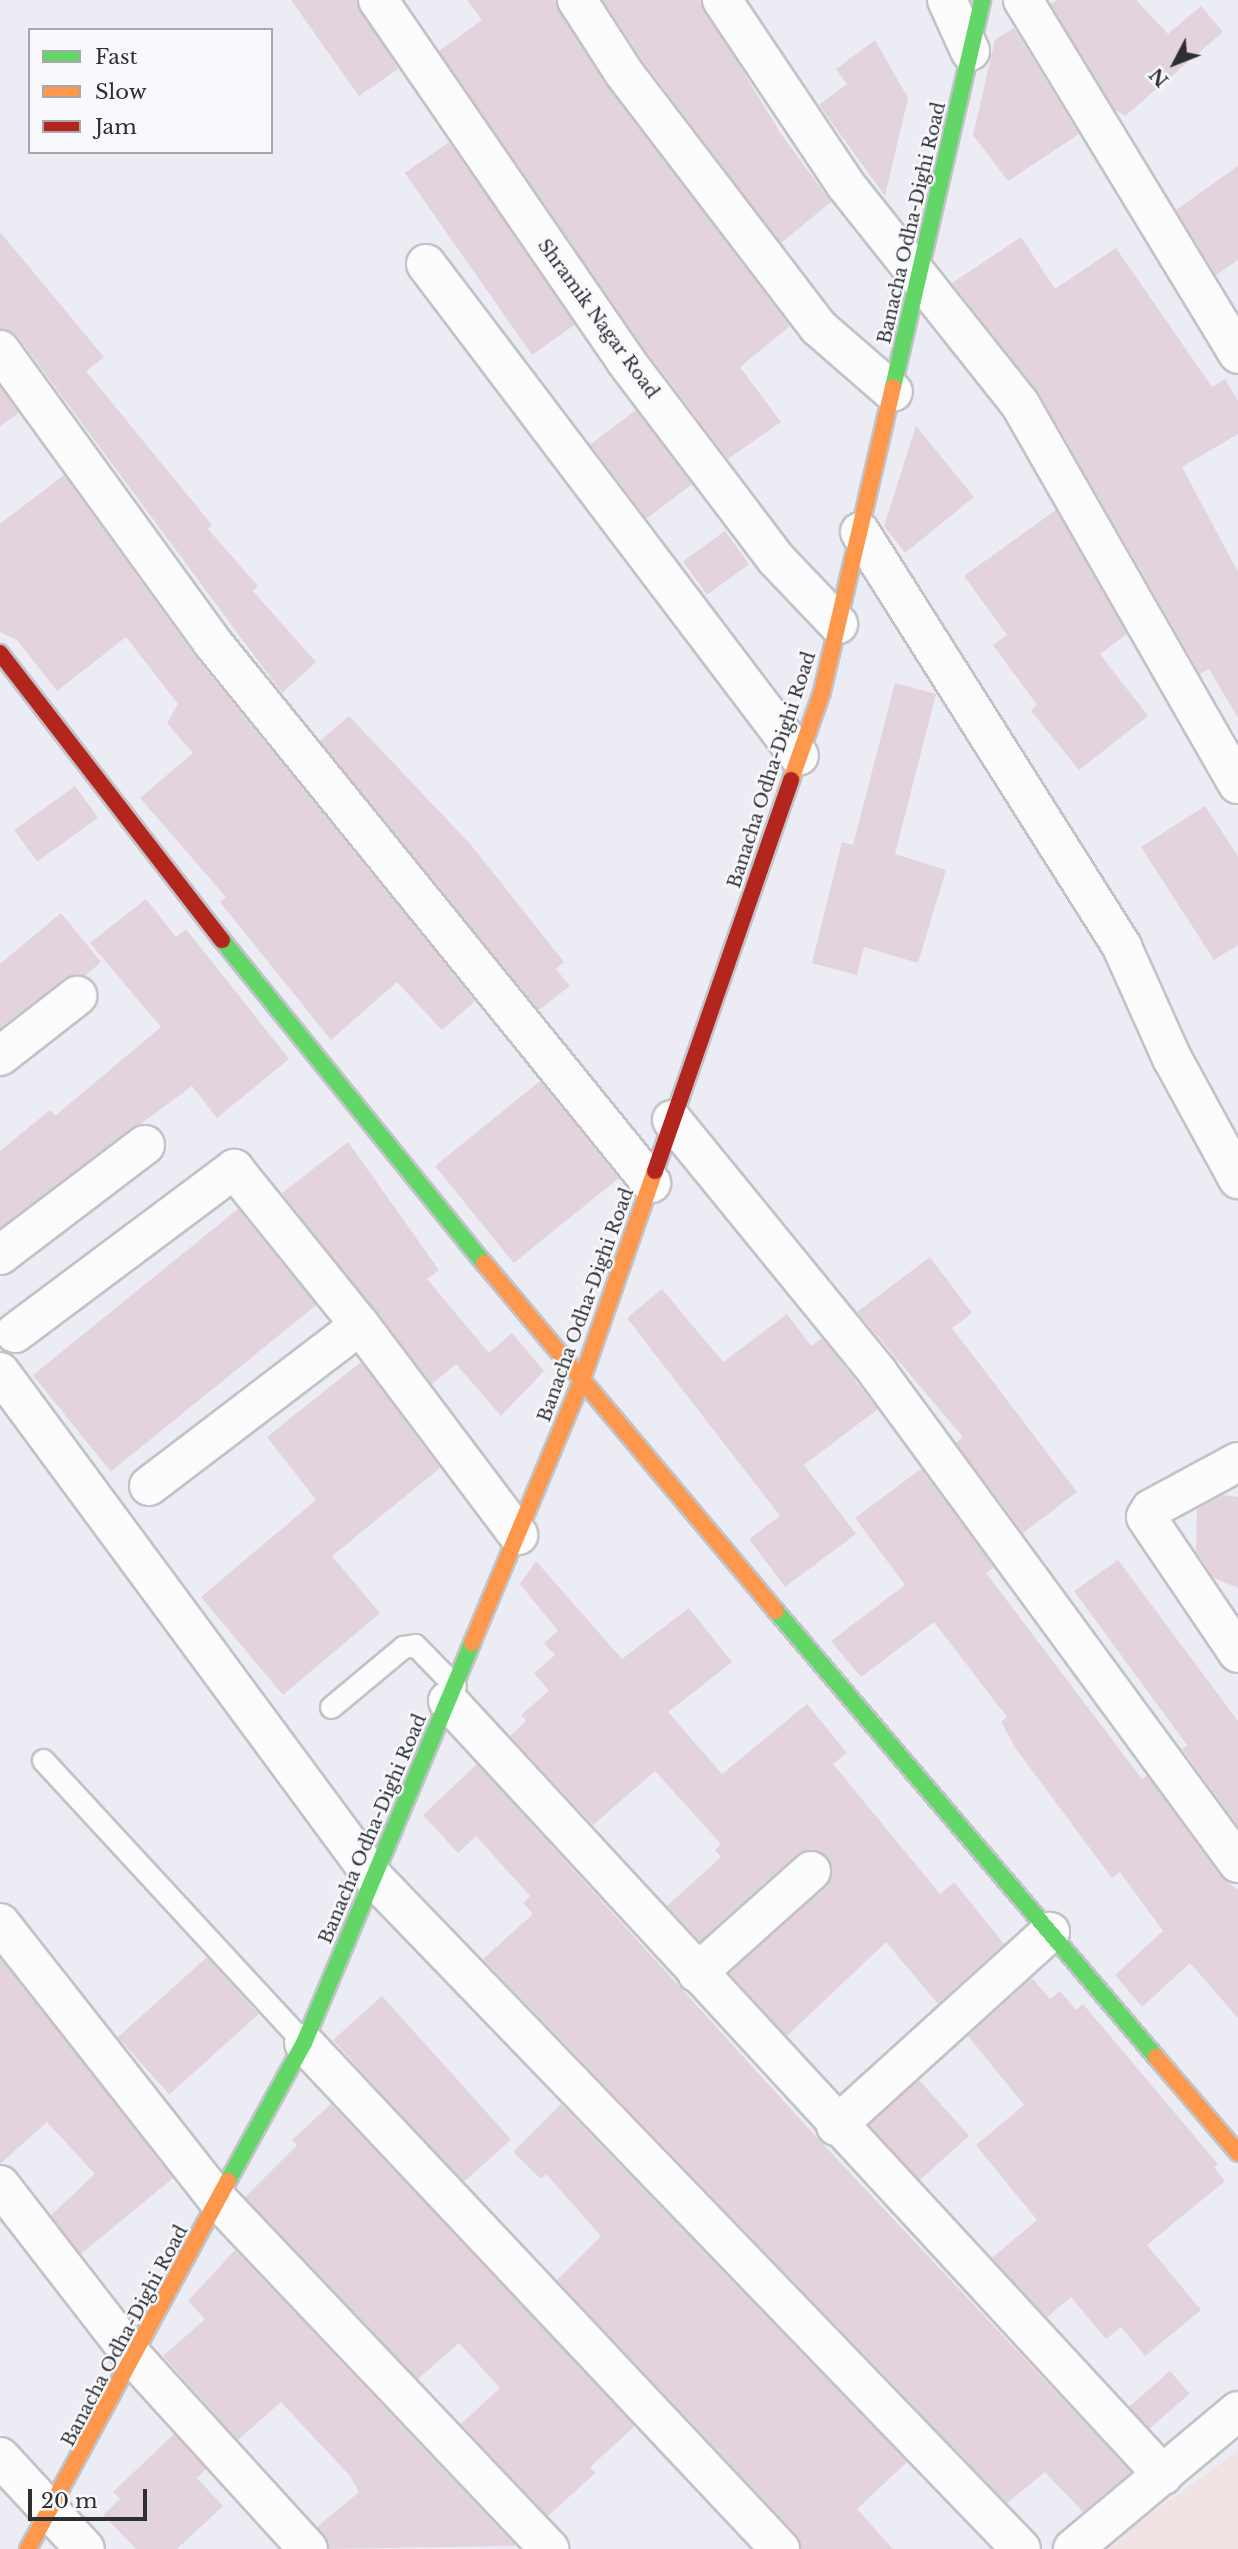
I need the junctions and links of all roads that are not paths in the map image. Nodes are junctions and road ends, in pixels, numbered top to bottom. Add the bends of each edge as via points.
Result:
1 (378, 0) edge
2 (577, 0) edge
3 (722, 0) edge
4 (947, 0) edge
5 (982, 0) edge
6 (1023, 0) edge
7 (970, 51) junction
8 (426, 264) dead end
9 (921, 275) junction
10 (0, 349) edge
11 (1238, 354) edge
12 (893, 392) junction
13 (860, 532) junction
14 (838, 624) junction
15 (0, 653) edge
16 (799, 756) junction
17 (1238, 783) edge
18 (78, 996) dead end
19 (0, 1056) edge
20 (672, 1120) junction
21 (145, 1145) dead end
22 (1238, 1179) edge
23 (651, 1183) junction
24 (0, 1255) edge
25 (360, 1325) junction
26 (15, 1334) dead end
27 (0, 1372) edge
28 (582, 1382) junction
29 (1238, 1462) edge
30 (149, 1486) dead end
31 (518, 1535) junction
32 (1238, 1653) edge
33 (452, 1694) junction
34 (331, 1707) dead end
35 (43, 1760) dead end
36 (1238, 1863) edge
37 (811, 1871) dead end
38 (374, 1878) junction
39 (0, 1923) edge
40 (1050, 1932) junction
41 (697, 1973) junction
42 (304, 2043) junction
43 (836, 2126) junction
44 (1238, 2153) edge
45 (0, 2185) edge
46 (219, 2201) junction
47 (135, 2359) junction
48 (1238, 2411) edge
49 (0, 2457) edge
50 (1163, 2475) junction
51 (52, 2512) junction
52 (28, 2549) edge
53 (85, 2549) edge
54 (307, 2549) edge
55 (549, 2549) edge
56 (780, 2549) edge
57 (1021, 2549) edge
58 (1073, 2549) edge

1 - 14 street, Shramik Nagar Road via 625,360 776,559
2 - 12 street via 624,73 818,327
3 - 9 street via 845,184
4 - 7 street
5 - 7 street, Banacha Odha-Dighi Road
6 - 11 street
7 - 9 street, Banacha Odha-Dighi Road
8 - 16 street
9 - 12 street, Banacha Odha-Dighi Road
9 - 17 street via 1020,404
10 - 23 street via 212,642
12 - 13 street, Banacha Odha-Dighi Road
13 - 14 street, Banacha Odha-Dighi Road
13 - 22 street via 1122,947 1172,1058
14 - 16 street, Banacha Odha-Dighi Road
15 - 28 street via 250,976
16 - 20 street, Banacha Odha-Dighi Road
18 - 19 street
20 - 23 street, Banacha Odha-Dighi Road
20 - 36 street via 878,1373
21 - 24 street
23 - 28 street, Banacha Odha-Dighi Road
25 - 26 street via 234,1169
25 - 30 street
25 - 31 street
27 - 38 street
28 - 31 street, Banacha Odha-Dighi Road
28 - 40 street
29 - 32 street via 1151,1509 1146,1517
31 - 33 street, Banacha Odha-Dighi Road
33 - 34 lane via 415,1645 402,1647
33 - 38 street, Banacha Odha-Dighi Road
33 - 41 street
35 - 42 lane
37 - 41 street
38 - 42 street, Banacha Odha-Dighi Road
38 - 57 street
39 - 46 street
40 - 43 street
40 - 44 street
41 - 43 street
42 - 46 street, Banacha Odha-Dighi Road
42 - 56 street
43 - 50 street
45 - 47 street
46 - 47 street, Banacha Odha-Dighi Road
46 - 55 street
47 - 51 street, Banacha Odha-Dighi Road
47 - 54 street
48 - 50 street
49 - 51 street
50 - 58 street
51 - 52 street, Banacha Odha-Dighi Road
51 - 53 street

